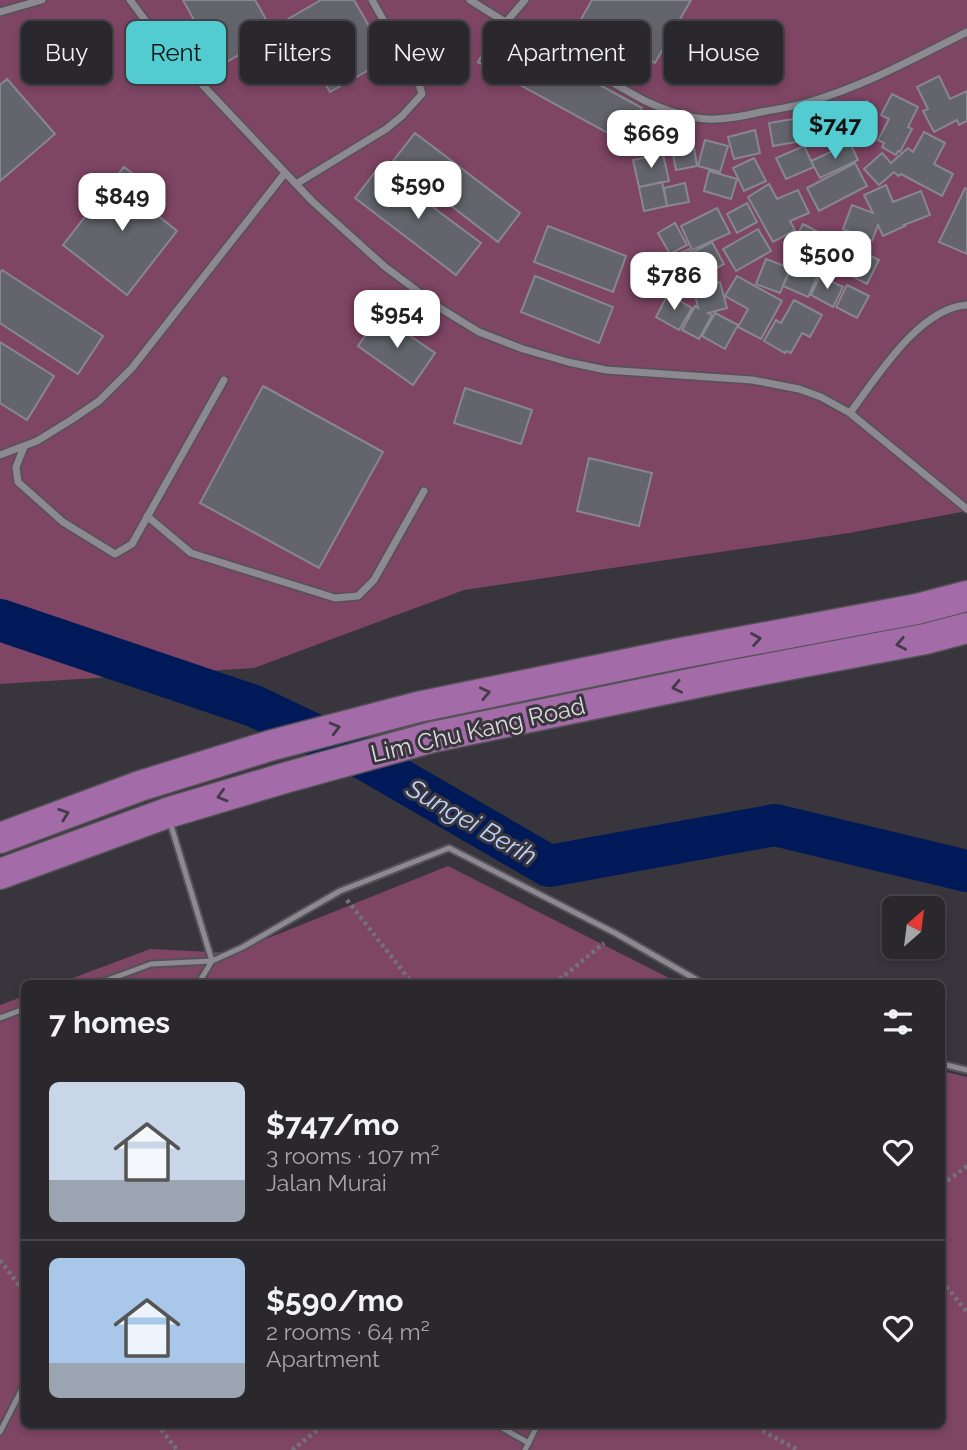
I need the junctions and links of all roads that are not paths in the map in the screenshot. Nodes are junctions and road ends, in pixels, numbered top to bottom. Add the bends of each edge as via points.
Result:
1 (17, 0) edge
2 (42, 0) edge
3 (130, 0) edge
4 (372, 0) edge
5 (470, 0) edge
6 (525, 0) edge
7 (26, 4) junction
8 (0, 12) edge
9 (504, 21) edge
10 (507, 21) edge
11 (967, 33) edge
12 (616, 84) edge
13 (285, 173) junction
14 (296, 184) junction
15 (967, 305) edge
16 (224, 380) dead end
17 (850, 413) junction
18 (24, 446) junction
19 (0, 455) edge
20 (424, 491) dead end
21 (967, 509) edge
22 (147, 516) junction
23 (967, 596) edge
24 (967, 628) edge
25 (676, 654) junction
26 (729, 676) junction
27 (167, 813) junction
28 (0, 838) edge
29 (0, 874) edge
30 (212, 961) junction
31 (108, 980) edge
32 (200, 980) edge
33 (697, 980) edge
34 (21, 1010) edge
35 (0, 1018) edge
36 (945, 1065) edge
37 (967, 1070) edge
38 (21, 1391) edge
39 (502, 1428) edge
40 (536, 1428) edge
41 (0, 1432) edge
42 (529, 1443) junction
43 (525, 1450) edge

1 - 7 street
2 - 7 street
3 - 13 street via 160,40
4 - 14 street via 422,94 386,129
5 - 9 street
6 - 10 street
7 - 8 street
11 - 12 street via 825,97 734,118 675,113
13 - 14 street
13 - 18 street via 132,368 99,401
14 - 17 street via 384,266 479,332 523,349 607,370 776,383 821,397
15 - 17 street via 939,313 904,342
16 - 22 street
17 - 21 street
18 - 19 street
18 - 22 street via 16,467 18,482 63,522 115,554 132,544
20 - 22 street via 374,580 358,596 335,598 191,553
25 -> 23 main road, Lim Chu Kang Road
24 -> 26 main road, Lim Chu Kang Road
25 - 26 main road via 719,659 727,665
28 -> 25 main road, Lim Chu Kang Road via 140,786 269,746 418,707
26 -> 27 main road, Lim Chu Kang Road via 433,737
27 - 29 main road, Lim Chu Kang Road
27 - 30 lane
30 - 31 lane via 151,964
30 - 32 lane
30 - 33 lane via 340,891 449,848
34 - 35 lane
36 - 37 lane
38 - 41 lane
39 - 42 lane
40 - 42 lane
42 - 43 lane

